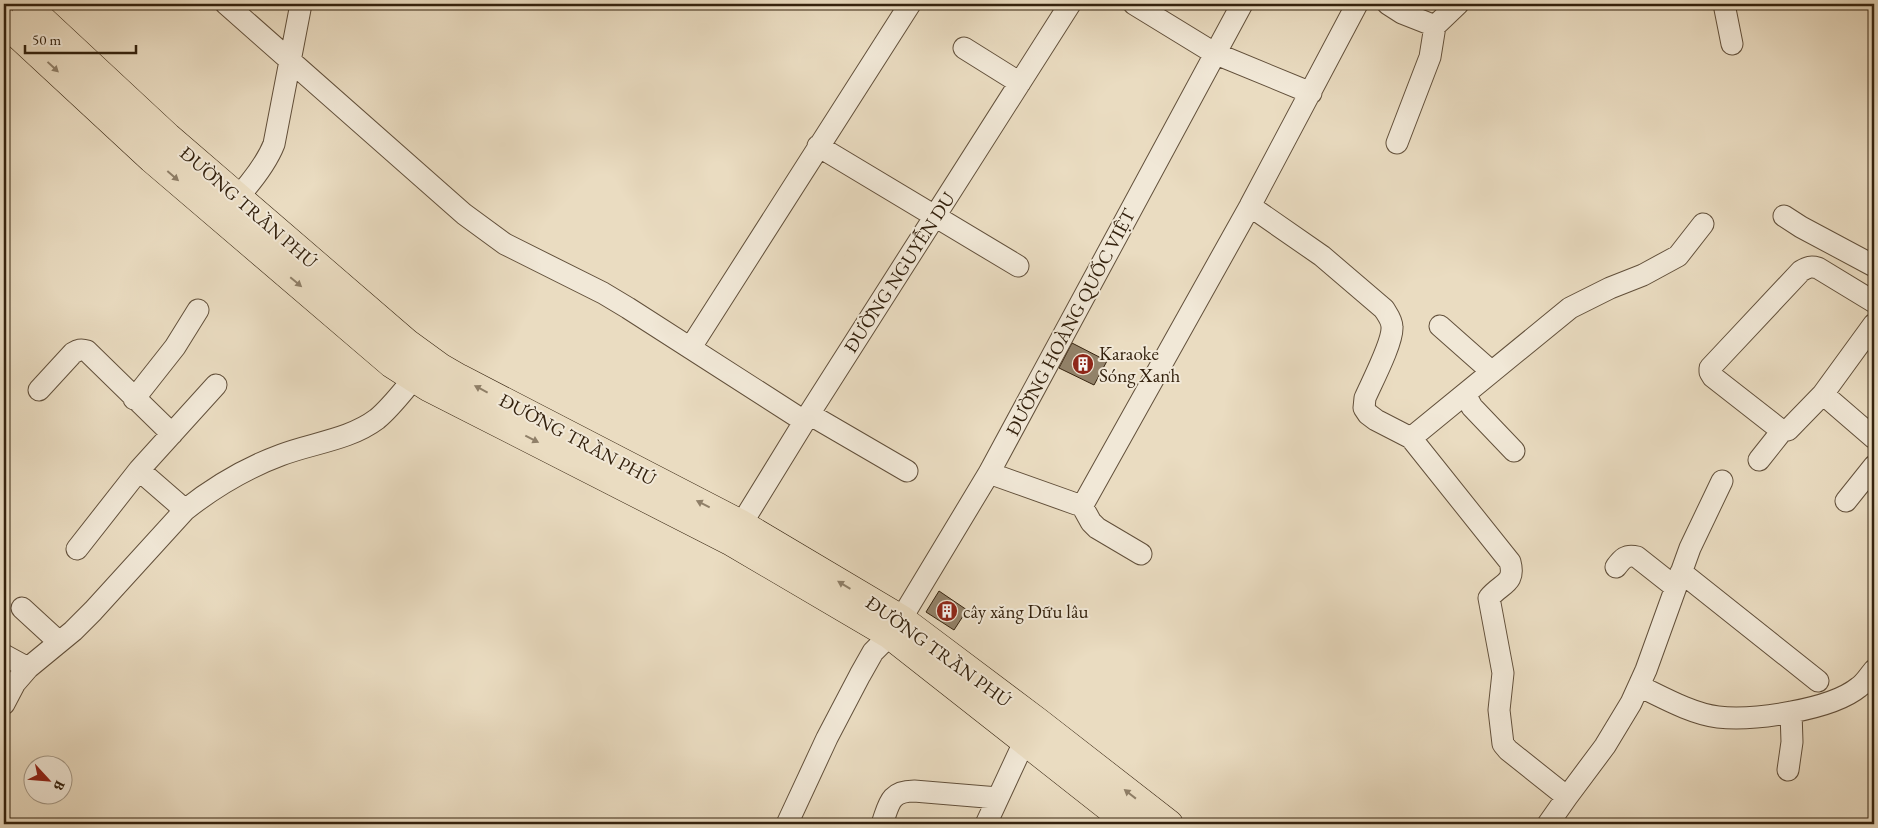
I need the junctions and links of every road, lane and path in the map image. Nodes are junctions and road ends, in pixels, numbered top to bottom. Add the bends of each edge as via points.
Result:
1 (25, 4) edge
2 (226, 4) edge
3 (301, 4) edge
4 (910, 4) edge
5 (1070, 4) edge
6 (1134, 4) edge
7 (1242, 4) edge
8 (1357, 4) edge
9 (1388, 4) edge
10 (1458, 4) edge
11 (1724, 4) edge
12 (5, 25) edge
13 (1435, 26) junction
14 (1732, 44) dead end
15 (964, 48) dead end
16 (1214, 53) junction
17 (290, 59) junction
18 (1020, 83) junction
19 (1310, 93) junction
20 (1398, 143) dead end
21 (818, 146) junction
22 (1250, 206) junction
23 (229, 207) junction
24 (935, 216) junction
25 (1784, 216) dead end
26 (1703, 224) dead end
27 (1018, 266) dead end
28 (1874, 266) edge
29 (1874, 302) edge
30 (198, 310) dead end
31 (1874, 324) edge
32 (1440, 326) dead end
33 (691, 347) junction
34 (422, 369) junction
35 (1492, 372) junction
36 (216, 385) dead end
37 (39, 390) dead end
38 (1465, 394) junction
39 (1823, 394) junction
40 (134, 398) junction
41 (806, 418) junction
42 (1782, 431) junction
43 (172, 434) junction
44 (1411, 438) junction
45 (1874, 438) edge
46 (1514, 451) dead end
47 (1759, 460) dead end
48 (1874, 466) edge
49 (139, 470) junction
50 (907, 471) dead end
51 (989, 473) junction
52 (1722, 481) dead end
53 (1846, 502) dead end
54 (1082, 504) junction
55 (185, 510) junction
56 (736, 532) junction
57 (77, 549) dead end
58 (1141, 554) dead end
59 (1616, 567) dead end
60 (1678, 579) junction
61 (22, 608) dead end
62 (896, 627) junction
63 (59, 642) junction
64 (4, 655) edge
65 (28, 668) junction
66 (1874, 670) edge
67 (1818, 681) dead end
68 (1639, 686) junction
69 (4, 704) edge
70 (1791, 712) junction
71 (1025, 740) junction
72 (1788, 770) dead end
73 (1566, 797) junction
74 (998, 798) junction
75 (787, 824) edge
76 (882, 824) edge
77 (986, 824) edge
78 (1130, 824) edge
79 (1169, 824) edge
80 (1548, 824) edge

1 - 23 main road, ĐƯỜNG TRẦN PHÚ via 168,137
2 - 17 street
3 - 17 street
4 - 21 street
5 - 18 street, ĐƯỜNG NGUYỄN DU
6 - 16 street
7 - 16 street, ĐƯỜNG HOÀNG QUỐC VIỆT
8 - 19 street
9 - 13 street
10 - 13 street
11 - 14 street
12 -> 23 main road, ĐƯỜNG TRẦN PHÚ via 152,159
13 - 20 street via 1430,57
15 - 18 street
16 - 19 street
16 - 51 street, ĐƯỜNG HOÀNG QUỐC VIỆT
17 - 23 street via 270,154
17 - 33 street via 486,231 603,293
18 - 24 street, ĐƯỜNG NGUYỄN DU
19 - 22 street
21 - 24 street
21 - 33 street
22 - 44 street via 1322,256 1384,309 1392,327 1390,339 1364,408 1376,420
22 - 54 street
23 - 34 main road, ĐƯỜNG TRẦN PHÚ via 407,344
24 - 27 street
24 - 41 street, ĐƯỜNG NGUYỄN DU
25 - 28 street
26 - 35 street via 1678,256 1570,308
29 - 42 street via 1818,268 1807,268 1710,368 1713,377
30 - 40 street
31 - 39 street
32 - 35 street
33 - 41 street
34 - 55 street via 386,411 364,427 251,468 202,496
34 - 56 main road, ĐƯỜNG TRẦN PHÚ via 459,378
35 - 38 street
36 - 43 street
37 - 40 street via 73,353 83,350
38 - 44 street
38 - 46 street via 1476,411
39 - 42 street via 1788,430
39 - 45 street
40 - 43 street
41 - 50 street
41 - 56 street, ĐƯỜNG NGUYỄN DU
42 - 47 street
43 - 49 street
44 - 73 street via 1510,562 1510,579 1489,598 1504,673 1499,710 1504,744
48 - 53 street
49 - 55 street
49 - 57 street
51 - 54 street
51 - 62 street, ĐƯỜNG HOÀNG QUỐC VIỆT
52 - 60 street
54 - 58 street via 1097,528
55 - 63 street via 93,611
56 - 62 main road, ĐƯỜNG TRẦN PHÚ
59 - 60 street via 1624,557 1631,555
60 - 67 street
60 - 68 street
61 - 63 street
62 - 71 main road, ĐƯỜNG TRẦN PHÚ
62 - 75 street, ĐƯỜNG HOÀNG QUỐC VIỆT via 873,652 860,675
79 -> 62 main road, ĐƯỜNG TRẦN PHÚ via 1038,722
63 - 65 street
64 - 65 street
65 - 69 street
66 - 70 street via 1859,688 1842,697
68 - 70 street via 1716,717 1741,718
68 - 73 street via 1605,746
70 - 72 street via 1792,742
71 - 74 street
71 - 78 main road, ĐƯỜNG TRẦN PHÚ
73 - 80 street
74 - 76 street via 901,792 894,796
74 - 77 street

